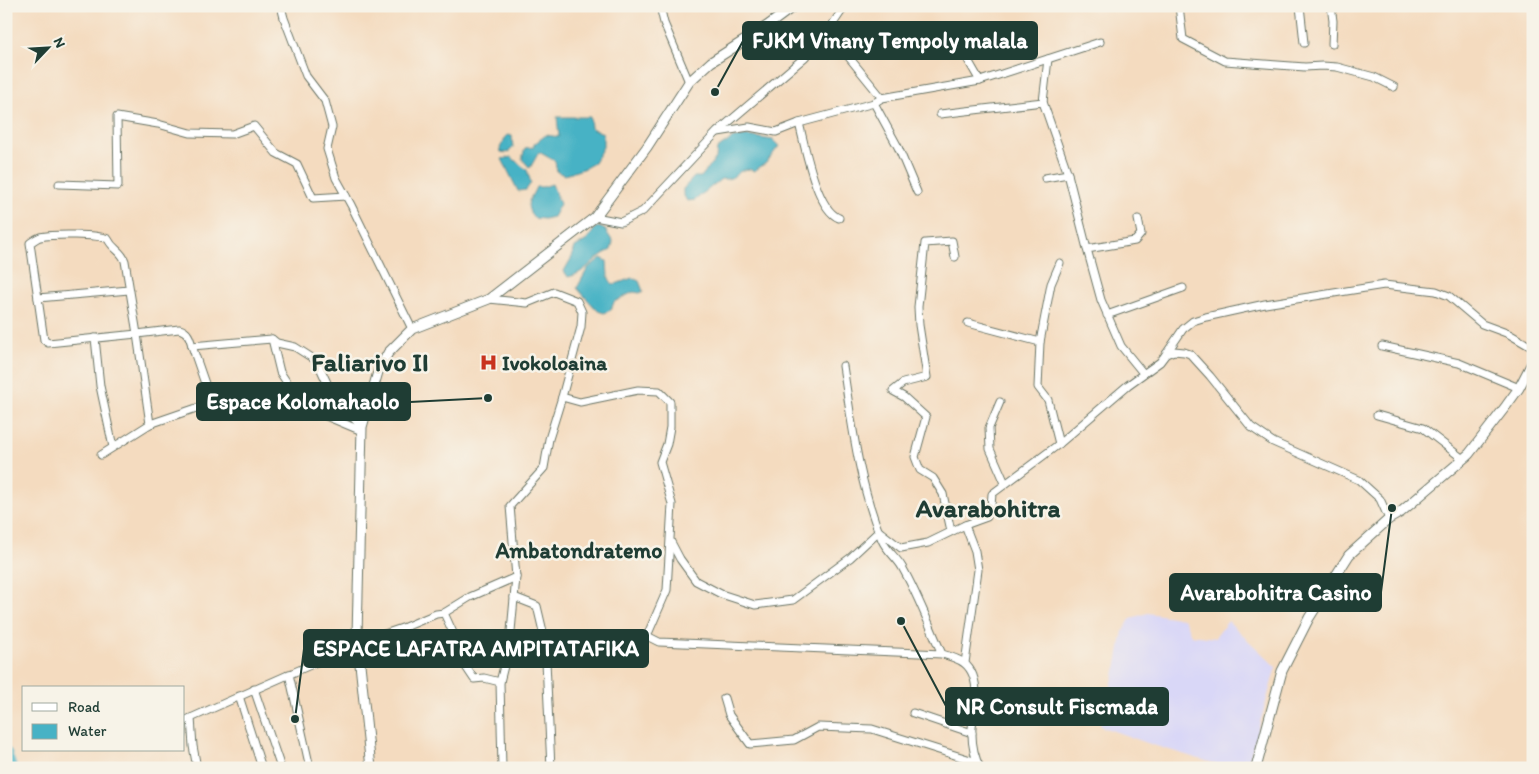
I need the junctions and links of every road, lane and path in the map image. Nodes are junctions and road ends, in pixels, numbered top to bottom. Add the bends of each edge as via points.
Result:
1 (281, 6) edge
2 (660, 6) edge
3 (794, 6) edge
4 (845, 6) edge
5 (1179, 6) edge
6 (1300, 6) edge
7 (1332, 6) edge
8 (826, 34) junction
9 (957, 41) dead end
10 (1100, 42) dead end
11 (1304, 43) dead end
12 (1332, 44) dead end
13 (1048, 58) junction
14 (980, 81) junction
15 (689, 82) junction
16 (1394, 87) dead end
17 (882, 98) junction
18 (1043, 102) junction
19 (874, 103) junction
20 (940, 114) dead end
21 (799, 123) junction
22 (717, 132) junction
23 (1068, 174) junction
24 (1045, 178) dead end
25 (59, 184) dead end
26 (917, 192) dead end
27 (346, 196) junction
28 (595, 217) junction
29 (839, 218) dead end
30 (1138, 219) dead end
31 (1087, 249) junction
32 (955, 257) dead end
33 (1060, 263) dead end
34 (1183, 288) dead end
35 (129, 290) junction
36 (38, 298) junction
37 (490, 299) junction
38 (1106, 315) junction
39 (968, 323) dead end
40 (412, 329) junction
41 (138, 334) junction
42 (95, 338) junction
43 (272, 339) junction
44 (1040, 342) junction
45 (192, 346) junction
46 (1382, 346) dead end
47 (1533, 348) edge
48 (1166, 354) junction
49 (1533, 361) edge
50 (843, 366) dead end
51 (1144, 373) junction
52 (1519, 388) junction
53 (562, 397) junction
54 (1000, 402) dead end
55 (1377, 415) dead end
56 (150, 424) junction
57 (362, 429) junction
58 (1059, 444) junction
59 (113, 447) junction
60 (101, 455) dead end
61 (1463, 460) junction
62 (1005, 483) junction
63 (1389, 519) junction
64 (965, 524) junction
65 (879, 530) junction
66 (951, 531) junction
67 (671, 542) junction
68 (516, 577) junction
69 (514, 597) junction
70 (444, 613) junction
71 (647, 636) junction
72 (510, 638) junction
73 (358, 640) junction
74 (545, 640) junction
75 (942, 654) junction
76 (965, 663) junction
77 (289, 674) junction
78 (500, 682) junction
79 (254, 689) junction
80 (239, 696) junction
81 (724, 698) dead end
82 (913, 713) dead end
83 (187, 720) edge
84 (972, 733) junction
85 (979, 765) edge
86 (197, 768) edge
87 (262, 768) edge
88 (281, 768) edge
89 (310, 768) edge
90 (371, 768) edge
91 (502, 768) edge
92 (551, 768) edge
93 (1256, 768) edge

1 - 27 street via 306,76 325,101 332,128 327,149 336,178
2 - 15 street via 664,24
3 - 15 street via 711,62
4 - 8 street
5 - 16 street via 1183,39 1225,61 1330,66 1374,77
6 - 11 street
7 - 12 street
8 - 17 street
8 - 22 street via 805,57
9 - 14 street
10 - 13 street
13 - 14 street
13 - 18 street
14 - 17 street
15 - 28 street via 647,147
17 - 19 street
18 - 20 street
18 - 23 street
19 - 21 street
19 - 26 street
21 - 22 street via 776,132 749,126
21 - 29 street via 819,195 829,212
22 - 28 street via 642,211 622,222
23 - 24 street
23 - 31 street
25 - 27 street via 118,186 117,117 190,133 232,134 254,126 276,153 297,164 313,198
27 - 40 street
28 - 37 street
30 - 31 street via 1141,234 1135,241
31 - 38 street
32 - 66 street via 952,241 925,243 918,307 927,377 903,384 893,391 926,416 915,457 920,470 933,478 943,494
33 - 44 street via 1051,284
34 - 38 street
35 - 36 street
35 - 36 street via 122,254 108,239 54,235 39,237 30,243
35 - 41 street
36 - 42 street via 46,342
37 - 40 street
37 - 53 street via 527,303 554,292 577,301 582,312 581,327
38 - 51 street via 1121,346
39 - 44 street
40 - 57 street via 388,353 378,372
41 - 42 street
41 - 45 street via 184,330
41 - 56 street
42 - 59 street via 100,386
43 - 45 street
43 - 57 street via 296,347 316,361 334,398
43 - 57 street via 280,372 301,404
44 - 58 street via 1038,387 1048,400
45 - 56 street via 210,401
46 - 52 street via 1459,363
47 - 48 street via 1482,324 1449,296 1436,291 1384,285 1206,317 1183,329
48 - 51 street
48 - 63 street via 1174,351 1190,354 1251,426 1273,442 1359,480 1380,498
49 - 52 street
50 - 65 street via 864,484
51 - 58 street
52 - 61 street
53 - 67 street via 580,402 638,390 659,391 670,402 670,427 660,462 672,504
53 - 68 street via 544,468 510,506
54 - 62 street via 988,428 990,449
55 - 61 street via 1423,428
56 - 59 street
57 - 73 street
58 - 62 street
59 - 60 street
61 - 63 street
62 - 64 street via 992,494 987,517
63 - 93 street via 1349,555 1309,618 1282,671
64 - 66 street
64 - 76 street via 978,570
65 - 66 street via 901,548 928,543
65 - 67 street via 850,558 793,600 755,605 721,594 696,580
65 - 75 street via 883,542 912,587
67 - 71 street via 667,590
68 - 69 street
68 - 70 street via 470,597
69 - 72 street
69 - 74 street via 537,606
70 - 73 street
70 - 78 street via 455,637 454,649 474,679
71 - 74 street
71 - 75 street via 659,642
72 - 74 street
72 - 78 street
73 - 77 street via 335,644 333,655
73 - 90 street
74 - 92 street
75 - 76 street
76 - 84 street via 975,684
77 - 79 street
77 - 89 street
78 - 91 street
79 - 80 street
79 - 88 street
80 - 83 street
80 - 87 street
81 - 85 street via 729,715 750,744 794,740 818,727 872,729
82 - 84 street
83 - 86 street
84 - 85 street

